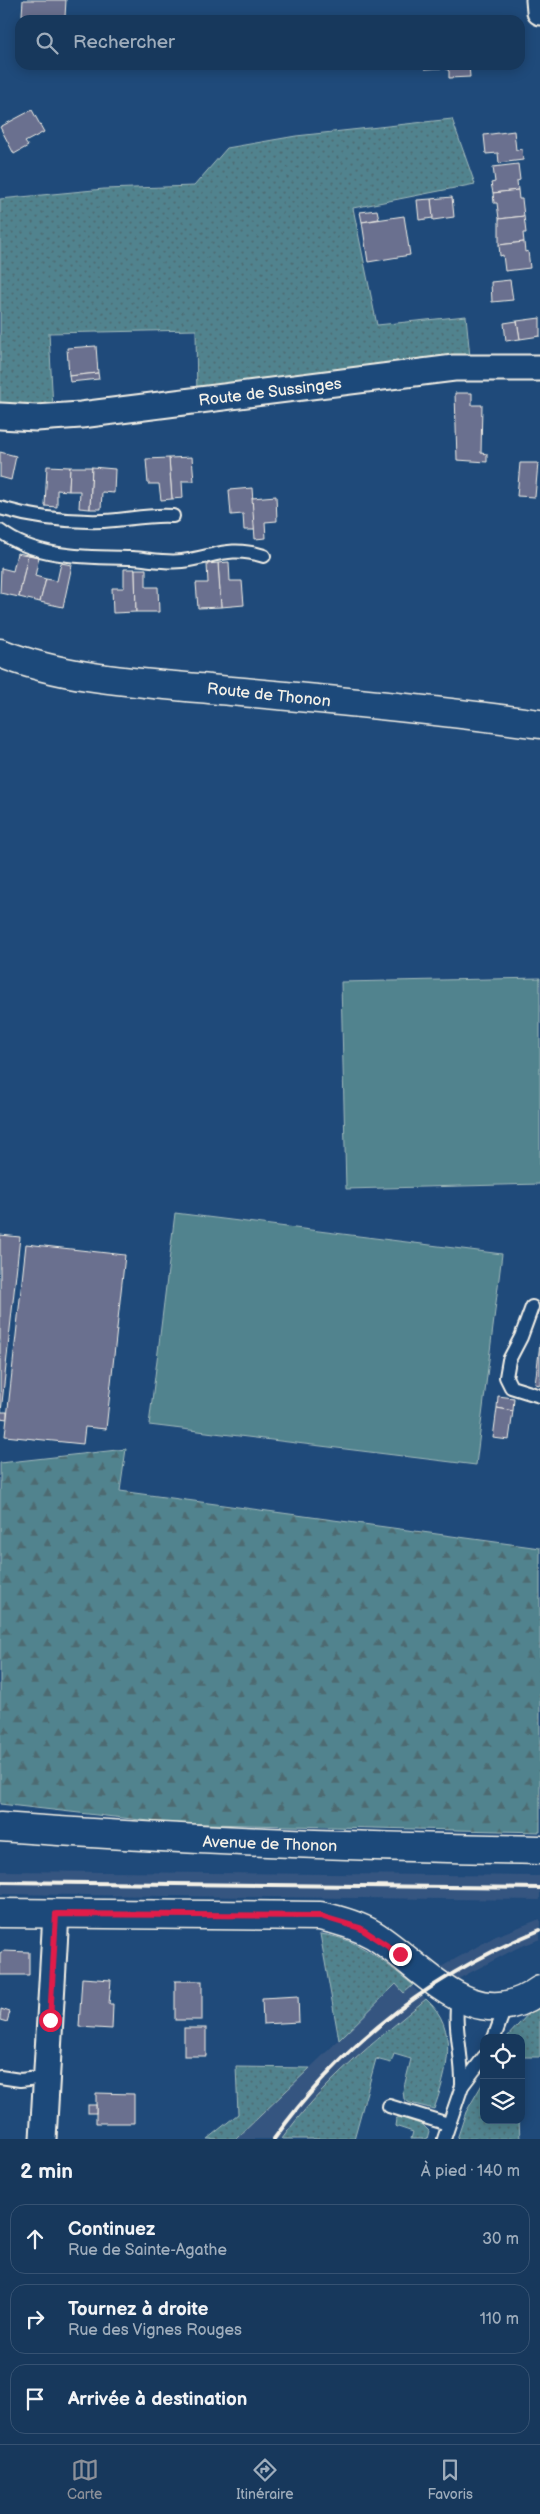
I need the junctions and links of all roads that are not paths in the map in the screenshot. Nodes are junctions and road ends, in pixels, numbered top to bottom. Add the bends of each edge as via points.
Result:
1 (539, 0) edge
2 (540, 12) edge
3 (540, 368) edge
4 (0, 416) edge
5 (0, 508) edge
6 (173, 516) dead end
7 (0, 531) edge
8 (264, 556) dead end
9 (0, 653) edge
10 (540, 724) edge
11 (532, 1307) dead end
12 (540, 1396) edge
13 (0, 1827) edge
14 (540, 1850) edge
15 (0, 1913) edge
16 (56, 1924) junction
17 (540, 1990) edge
18 (458, 1998) junction
19 (506, 2005) junction
20 (495, 2034) edge
21 (480, 2062) edge
22 (0, 2077) edge
23 (47, 2077) junction
24 (462, 2086) junction
25 (389, 2106) dead end
26 (448, 2124) junction
27 (42, 2139) edge
28 (444, 2139) edge

1 - 2 street
3 - 4 street, Route de Sussinges via 454,368 80,415
5 - 6 lane via 36,517 72,520
7 - 8 lane via 23,544 84,558 173,562 230,551
9 - 10 main road, Route de Thonon via 42,667 90,676
11 - 12 lane via 509,1360 506,1377 511,1387
13 - 14 main road, Avenue de Thonon via 309,1845
15 - 16 main road
16 - 18 main road via 320,1916 347,1922 372,1934
16 - 23 street
17 - 19 main road
18 - 19 main road via 482,2006
18 - 24 lane via 456,2016 462,2054
19 - 20 lane
21 - 24 lane
22 - 23 lane via 20,2080
23 - 27 street
24 - 26 lane
25 - 26 lane
26 - 28 lane

